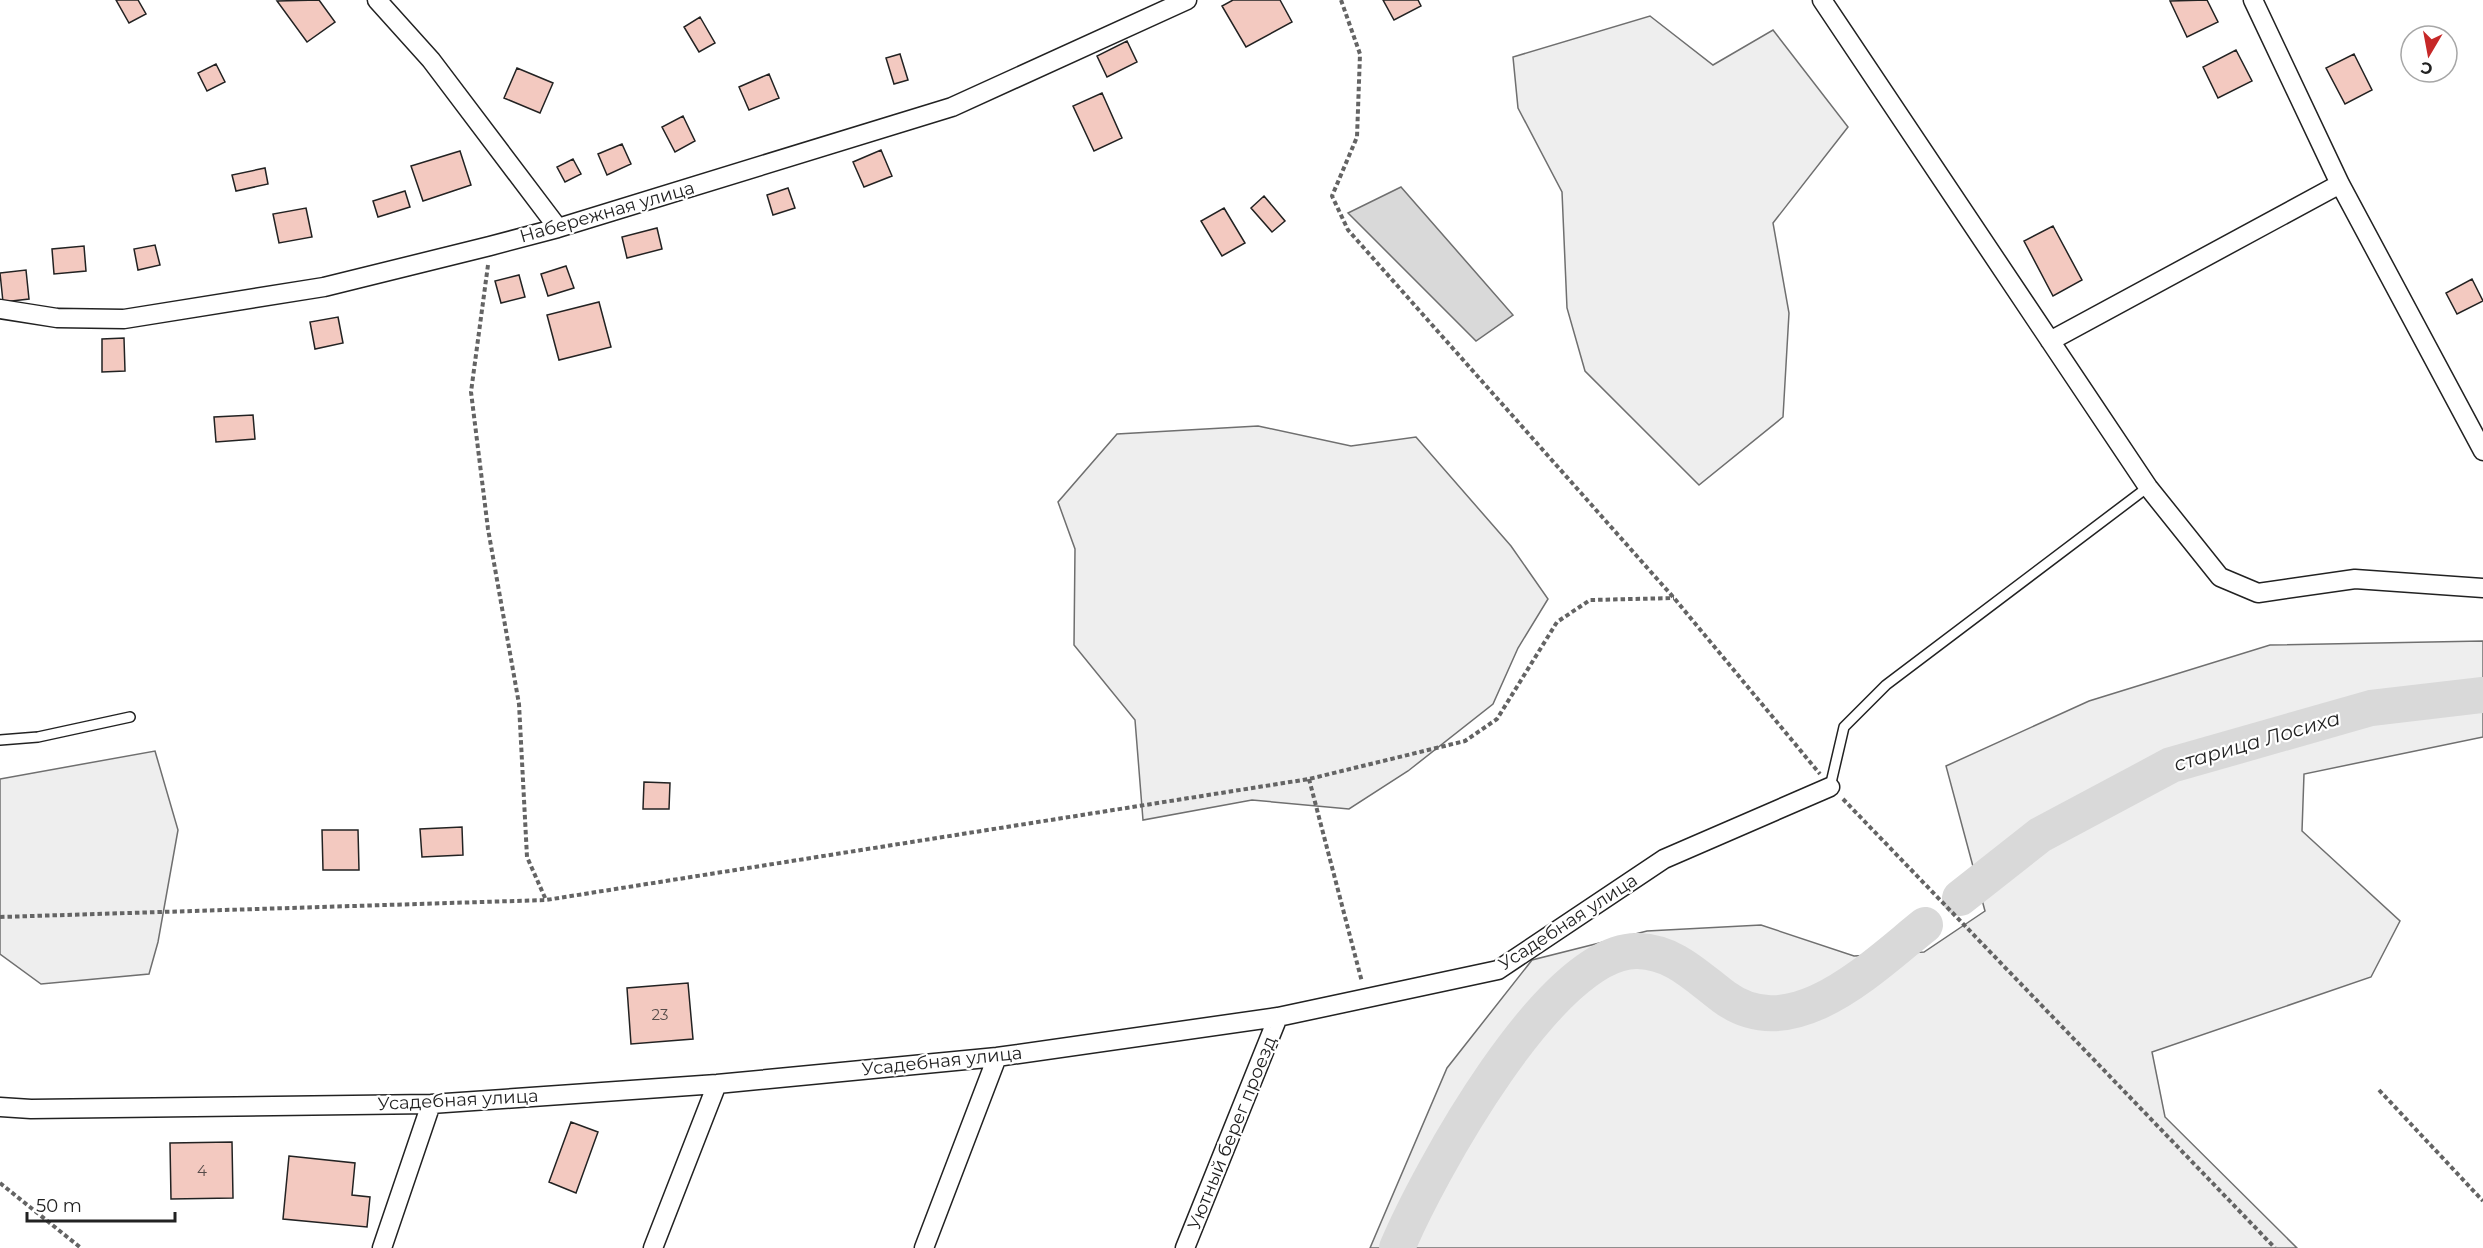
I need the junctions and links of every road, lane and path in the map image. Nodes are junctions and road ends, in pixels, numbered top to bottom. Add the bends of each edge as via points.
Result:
1 (377, 0) edge
2 (1187, 0) edge
3 (1341, 0) edge
4 (1822, 0) edge
5 (2253, 0) edge
6 (2340, 184) junction
7 (558, 228) junction
8 (490, 246) junction
9 (0, 309) edge
10 (2050, 341) junction
11 (2483, 451) edge
12 (2148, 487) junction
13 (2483, 588) edge
14 (1674, 598) junction
15 (130, 717) dead end
16 (0, 740) edge
17 (1309, 779) junction
18 (1830, 787) junction
19 (546, 900) junction
20 (0, 917) edge
21 (1366, 997) junction
22 (1278, 1017) junction
23 (997, 1057) junction
24 (717, 1084) junction
25 (2379, 1090) dead end
26 (431, 1104) junction
27 (0, 1107) edge
28 (0, 1183) edge
29 (2483, 1201) edge
30 (81, 1248) edge
31 (382, 1248) edge
32 (653, 1248) edge
33 (924, 1248) edge
34 (1185, 1248) edge
35 (2276, 1248) edge

1 - 7 street via 431,60
2 - 7 street, Набережная улица via 952,108
3 - 14 path via 1360,54 1357,137 1332,196 1348,230
4 - 10 street
5 - 6 street
6 - 10 street
6 - 11 street
7 - 8 street, Набережная улица
8 - 9 street, Набережная улица via 324,286 124,319 57,318
8 - 19 path via 471,392 488,529 519,704 527,857
10 - 12 street
12 - 13 street via 2220,577 2258,593 2355,579
12 - 18 lane via 1886,685 1844,727
14 - 17 path via 1590,600 1557,622 1497,719 1465,741
14 - 18 path
15 - 16 lane via 38,737
17 - 19 path
17 - 21 path
18 - 21 street, Усадебная улица via 1664,859 1498,970
18 - 35 path
19 - 20 path
21 - 22 street, Усадебная улица
22 - 23 street, Усадебная улица
22 - 34 street, Уютный берег проезд
23 - 24 street, Усадебная улица
23 - 33 street
24 - 26 street, Усадебная улица
24 - 32 street
25 - 29 path
26 - 27 street, Усадебная улица
26 - 31 street
28 - 30 path

